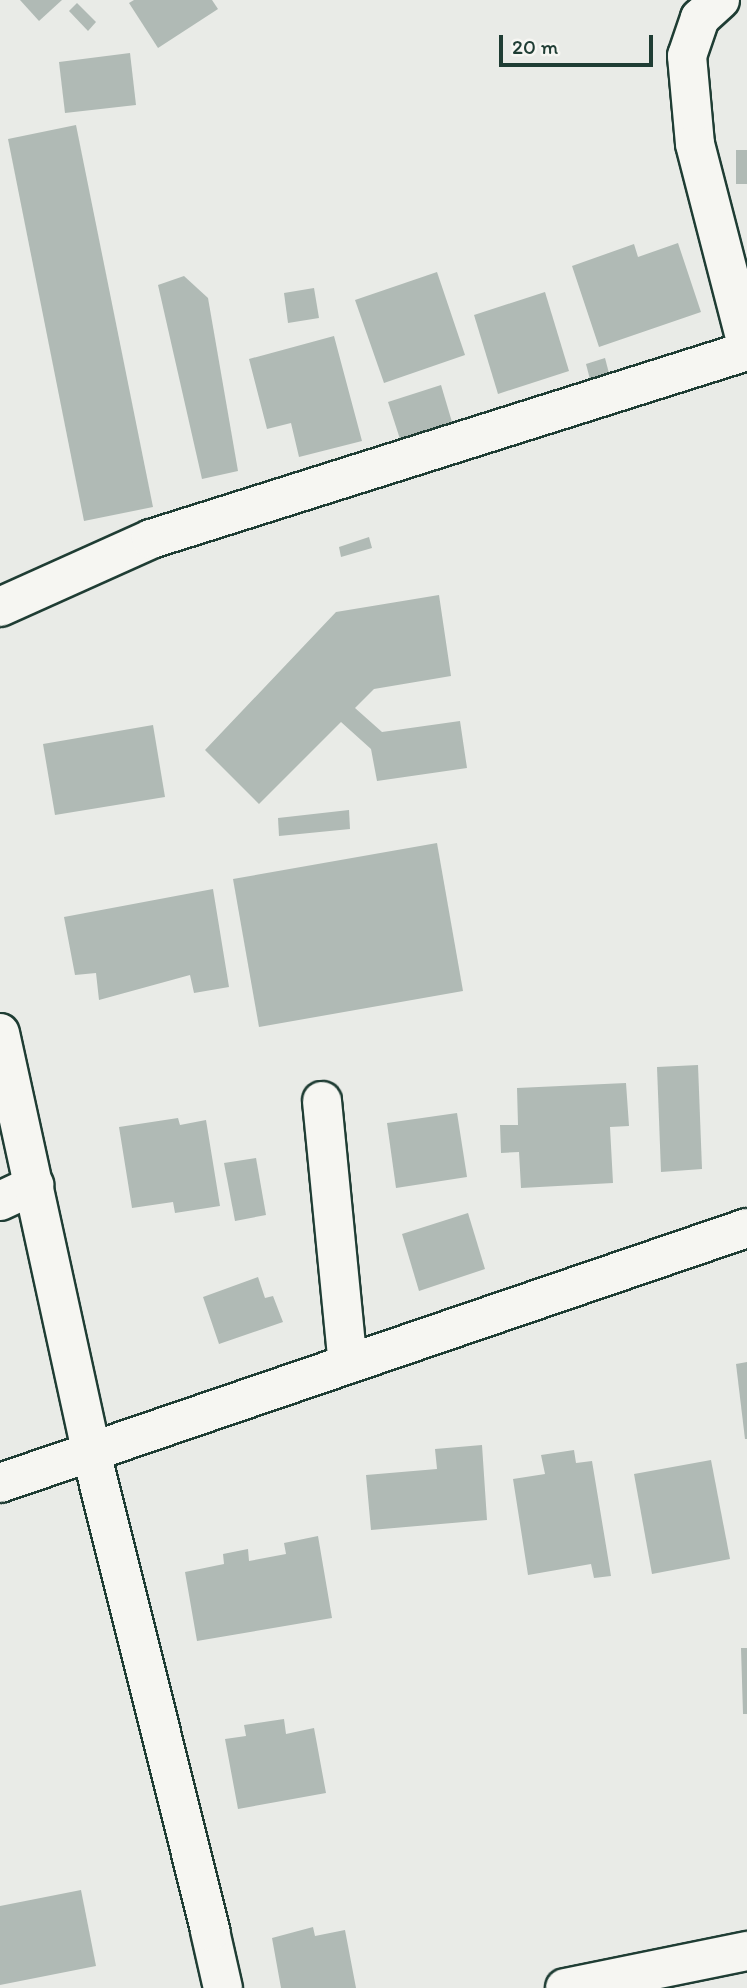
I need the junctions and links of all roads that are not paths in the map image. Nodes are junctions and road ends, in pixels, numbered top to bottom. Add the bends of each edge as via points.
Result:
1 (720, 0) edge
2 (747, 345) edge
3 (747, 351) edge
4 (0, 607) edge
5 (0, 1033) edge
6 (322, 1101) dead end
7 (17, 1193) edge
8 (747, 1227) edge
9 (348, 1364) junction
10 (91, 1451) junction
11 (0, 1483) edge
12 (747, 1951) edge
13 (223, 1988) edge
14 (565, 1988) edge

1 - 2 street via 700,18 687,56 695,144
3 - 4 street via 151,539
5 - 7 street
6 - 9 street
7 - 10 street
8 - 9 street
9 - 10 street
10 - 11 street
10 - 13 street
12 - 14 street

